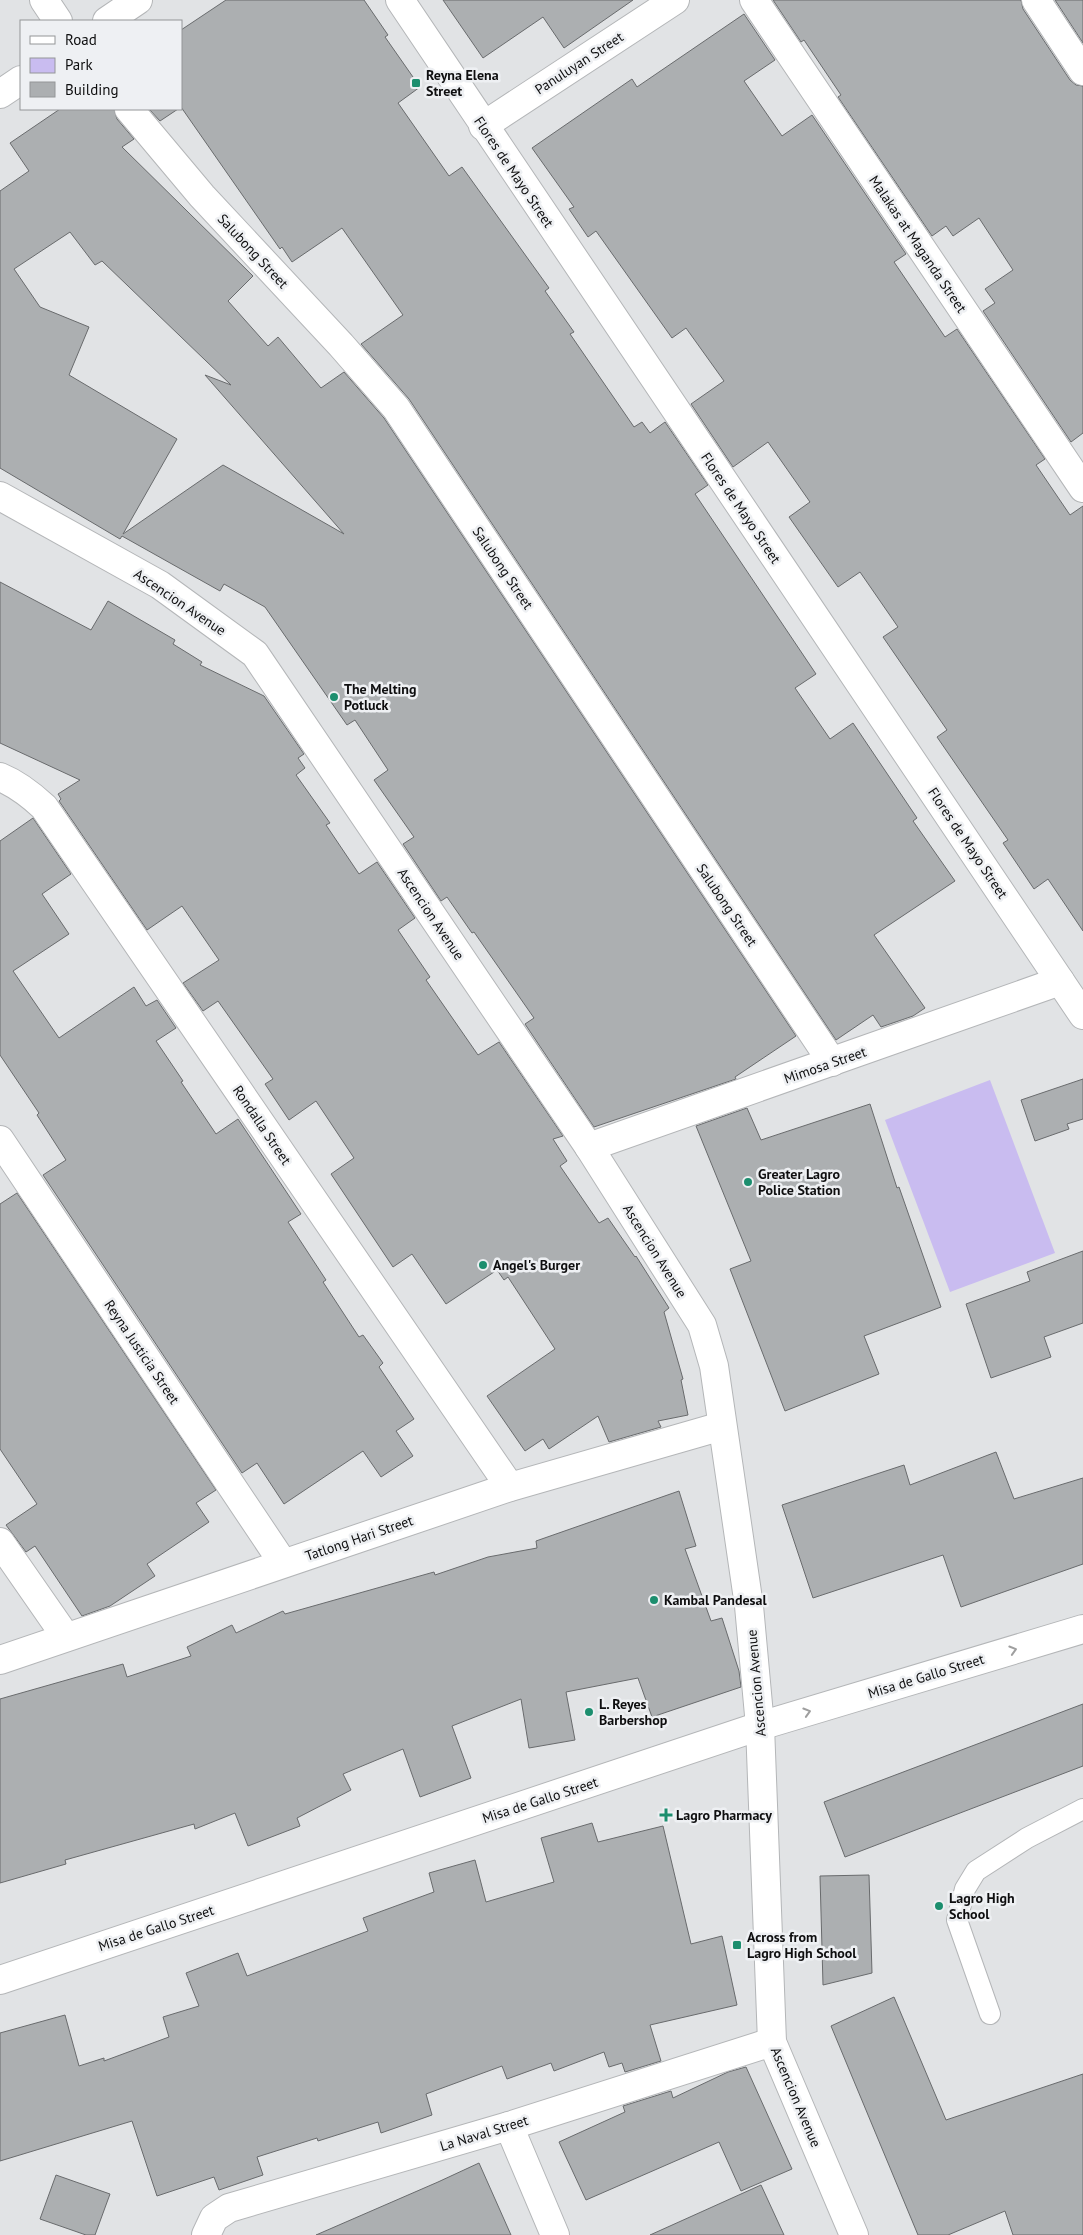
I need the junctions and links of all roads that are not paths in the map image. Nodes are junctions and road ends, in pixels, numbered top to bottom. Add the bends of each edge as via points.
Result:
1 (44, 0) edge
2 (138, 0) edge
3 (400, 0) edge
4 (675, 0) edge
5 (754, 0) edge
6 (1036, 0) edge
7 (57, 20) edge
8 (108, 20) edge
9 (1083, 71) edge
10 (20, 81) edge
11 (0, 94) edge
12 (130, 110) edge
13 (483, 126) junction
14 (1083, 488) edge
15 (0, 496) edge
16 (0, 777) edge
17 (1060, 981) junction
18 (1083, 1015) edge
19 (832, 1062) junction
20 (0, 1140) edge
21 (589, 1148) junction
22 (722, 1426) junction
23 (510, 1487) junction
24 (0, 1542) edge
25 (283, 1563) junction
26 (1083, 1628) edge
27 (66, 1637) junction
28 (0, 1660) edge
29 (760, 1726) junction
30 (1083, 1809) edge
31 (0, 1980) edge
32 (990, 2014) dead end
33 (772, 2042) junction
34 (509, 2126) junction
35 (206, 2235) edge
36 (555, 2235) edge
37 (854, 2235) edge

1 - 7 street
2 - 8 street
3 - 13 street, Flores de Mayo Street
4 - 13 street, Panuluyan Street
5 - 14 street, Malakas at Maganda Street
6 - 9 street
10 - 11 street
12 - 19 street, Salubong Street via 202,196 341,344 396,408
13 - 17 street, Flores de Mayo Street
15 - 21 street, Ascencion Avenue via 160,585 255,654
16 - 23 street, Rondalla Street via 14,782 44,807
17 - 18 street, Flores de Mayo Street
17 - 19 street, Mimosa Street
19 - 21 street, Mimosa Street
20 - 25 street, Reyna Justicia Street
21 - 22 street, Ascencion Avenue via 702,1325 714,1366
22 - 23 street, Tatlong Hari Street
22 - 29 street, Ascencion Avenue via 749,1606
23 - 25 street, Tatlong Hari Street
24 - 27 street
25 - 27 street, Tatlong Hari Street
29 -> 26 street, Misa de Gallo Street
27 - 28 street, Tatlong Hari Street
29 - 31 street, Misa de Gallo Street
29 - 33 street, Ascencion Avenue
30 - 32 lane via 1027,1838 976,1872 965,1889 957,1920
33 - 34 street, La Naval Street
33 - 37 street, Ascencion Avenue
34 - 35 street, La Naval Street via 229,2208 214,2218
34 - 36 street

